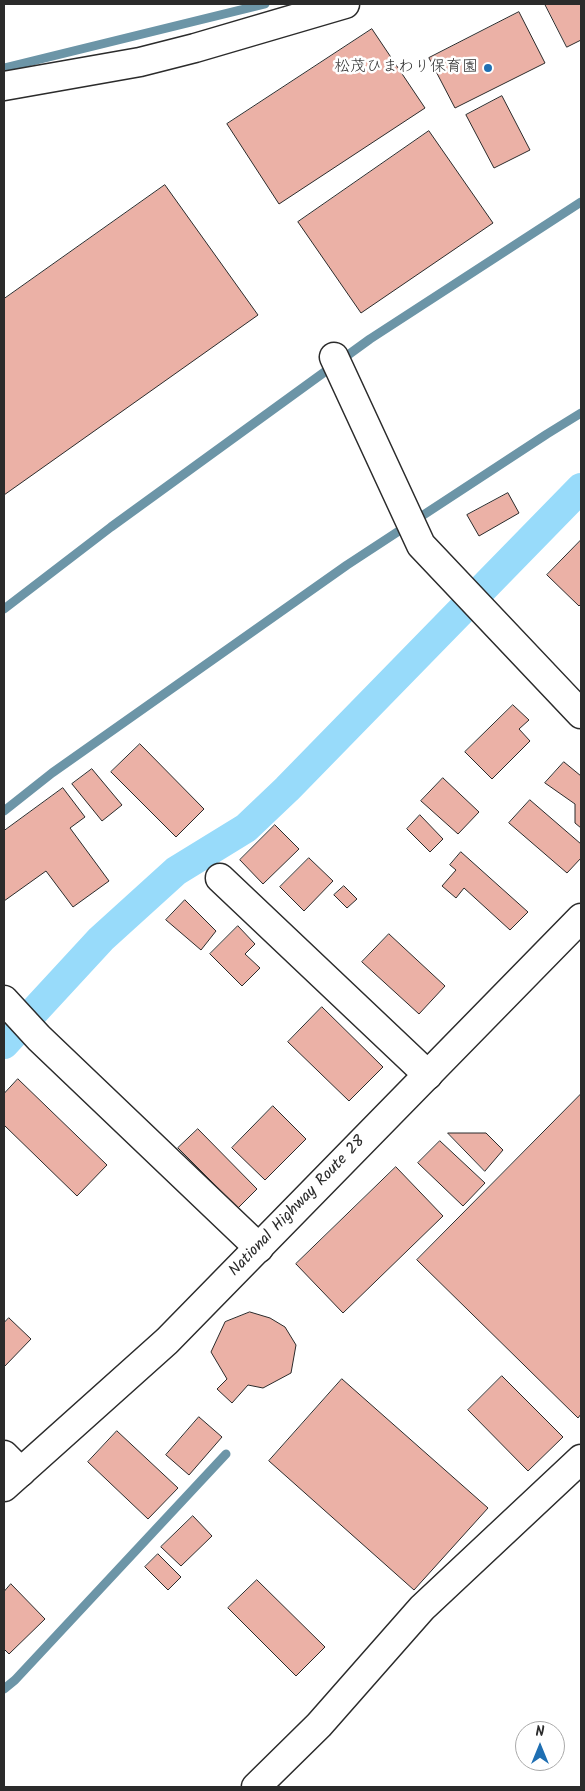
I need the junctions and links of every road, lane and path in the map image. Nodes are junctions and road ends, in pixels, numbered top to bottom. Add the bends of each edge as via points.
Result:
1 (346, 4) edge
2 (4, 86) edge
3 (334, 357) dead end
4 (581, 714) edge
5 (220, 878) dead end
6 (581, 918) edge
7 (4, 1000) edge
8 (428, 1074) junction
9 (258, 1248) junction
10 (581, 1459) edge
11 (9, 1471) edge
12 (256, 1787) edge

1 - 2 main road via 140,62
3 - 4 main road via 421,545
5 - 8 main road
6 - 8 main road, National Highway Route 28
7 - 9 main road via 39,1038
8 - 9 main road, National Highway Route 28
9 - 11 main road, National Highway Route 28 via 167,1341
10 - 12 main road via 422,1608 319,1726

